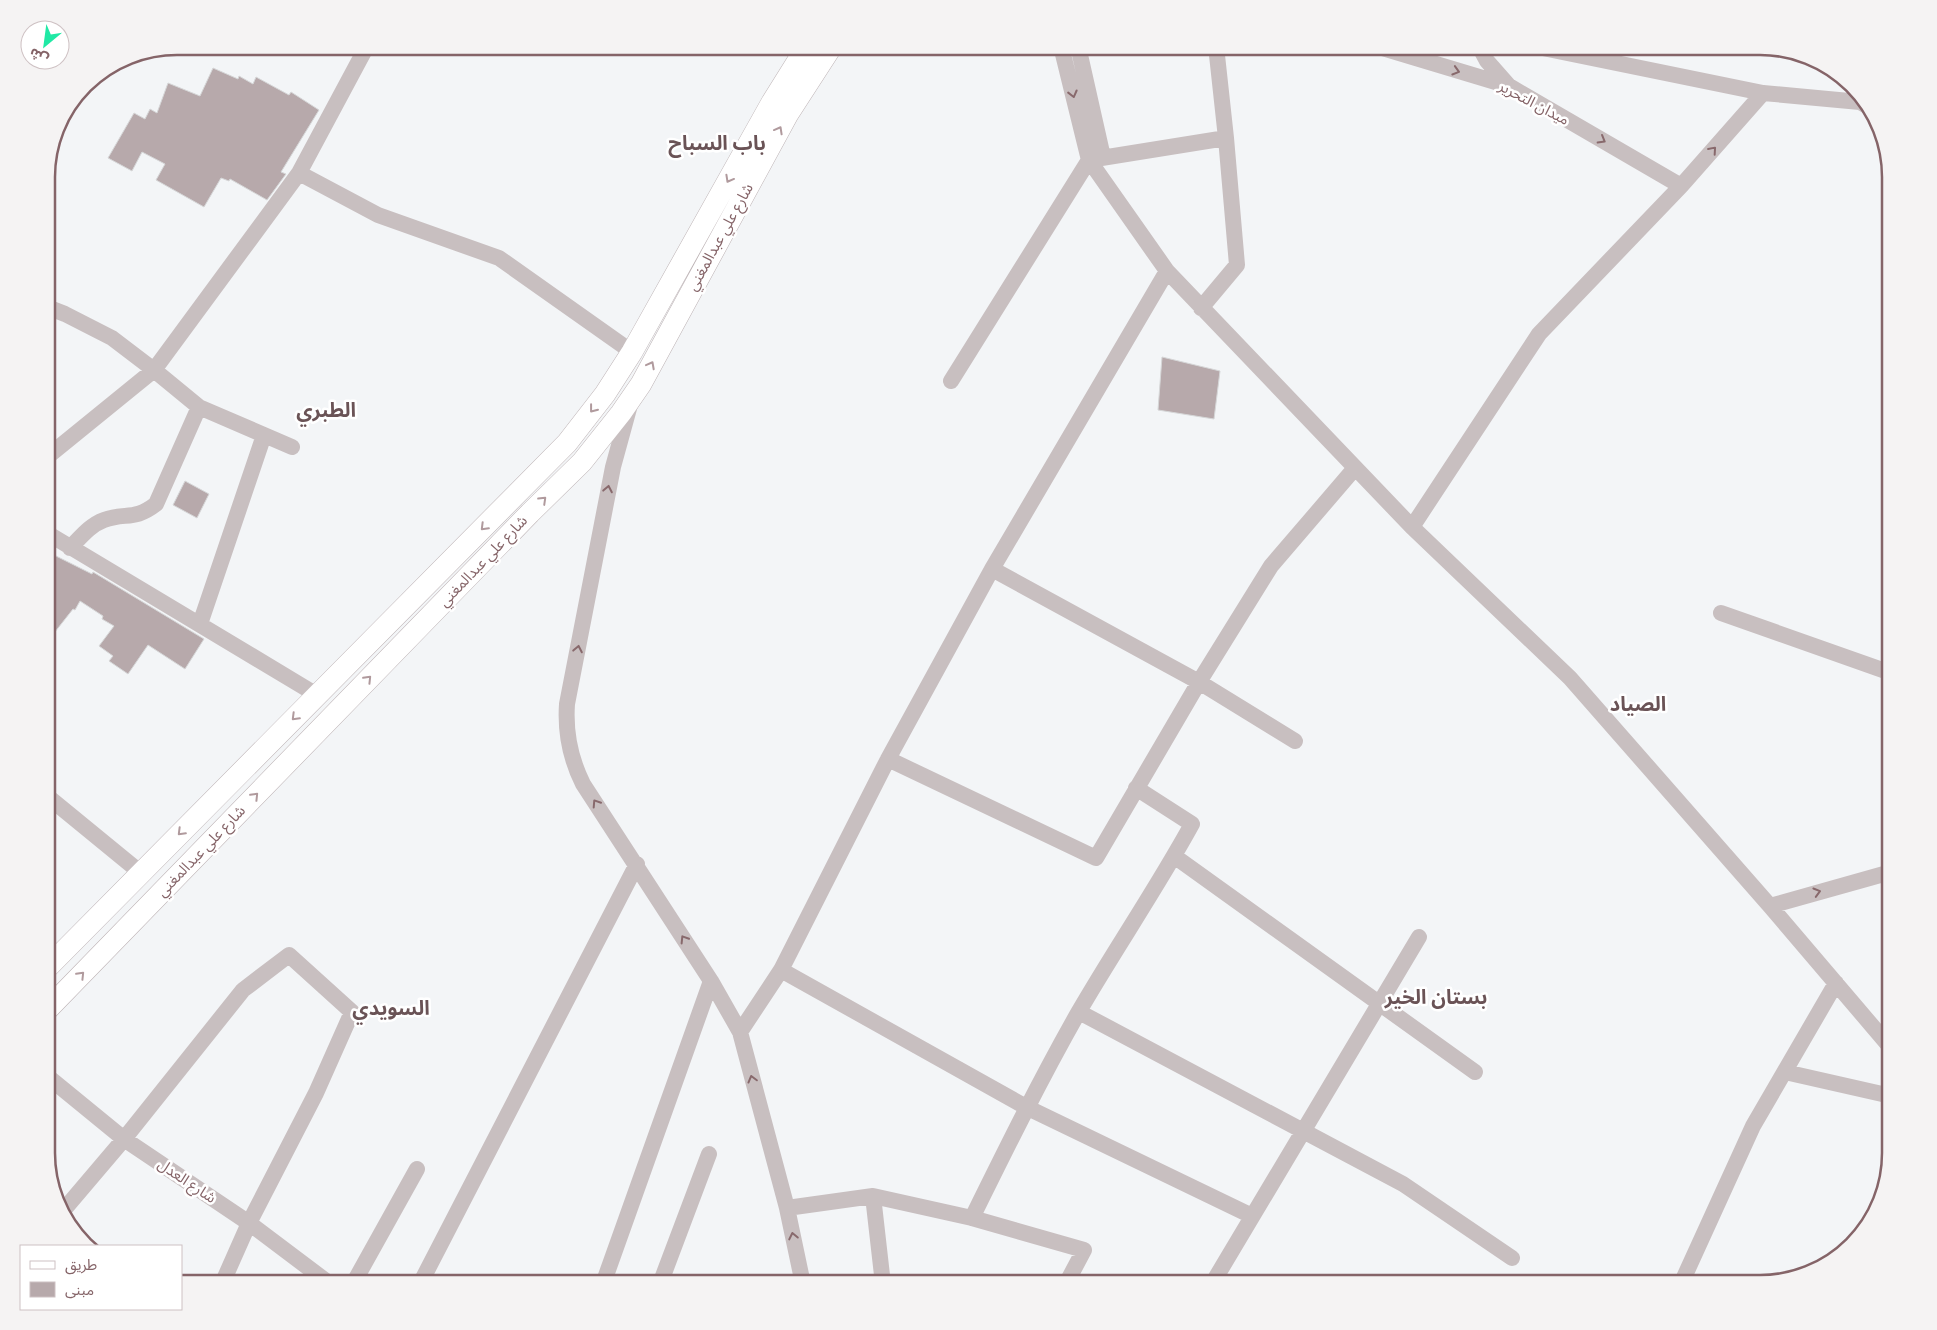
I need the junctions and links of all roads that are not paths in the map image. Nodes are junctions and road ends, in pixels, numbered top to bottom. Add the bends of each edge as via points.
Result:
1 (362, 55) edge
2 (801, 55) edge
3 (826, 55) edge
4 (1064, 55) edge
5 (1079, 55) edge
6 (1217, 55) edge
7 (1406, 55) edge
8 (1484, 55) edge
9 (1577, 55) edge
10 (1508, 86) junction
11 (1763, 93) junction
12 (1856, 102) edge
13 (1226, 138) junction
14 (1096, 159) junction
15 (299, 173) junction
16 (1681, 186) junction
17 (1167, 271) junction
18 (1201, 308) junction
19 (55, 311) edge
20 (632, 352) junction
21 (154, 370) junction
22 (951, 381) dead end
23 (634, 393) junction
24 (199, 407) junction
25 (264, 435) junction
26 (567, 443) junction
27 (292, 447) dead end
28 (55, 450) edge
29 (582, 462) junction
30 (1355, 468) junction
31 (1412, 527) junction
32 (55, 539) edge
33 (70, 548) junction
34 (992, 569) junction
35 (1721, 612) dead end
36 (200, 624) junction
37 (1882, 670) edge
38 (1199, 682) junction
39 (317, 695) junction
40 (1295, 741) dead end
41 (888, 759) junction
42 (1136, 788) junction
43 (55, 803) edge
44 (1174, 856) junction
45 (637, 864) junction
46 (141, 873) junction
47 (1882, 875) edge
48 (1770, 906) junction
49 (1419, 937) dead end
50 (55, 959) edge
51 (781, 970) junction
52 (711, 981) junction
53 (1836, 983) junction
54 (55, 1001) edge
55 (1379, 1003) junction
56 (1078, 1012) junction
57 (740, 1032) junction
58 (1882, 1037) edge
59 (1475, 1072) dead end
60 (1785, 1072) junction
61 (55, 1083) edge
62 (1882, 1094) edge
63 (1026, 1107) junction
64 (1303, 1131) junction
65 (124, 1139) junction
66 (709, 1154) dead end
67 (417, 1168) dead end
68 (873, 1196) junction
69 (67, 1206) edge
70 (786, 1208) junction
71 (1252, 1216) junction
72 (972, 1218) junction
73 (249, 1223) junction
74 (1512, 1258) dead end
75 (226, 1275) edge
76 (318, 1275) edge
77 (358, 1275) edge
78 (425, 1275) edge
79 (606, 1275) edge
80 (663, 1275) edge
81 (801, 1275) edge
82 (882, 1275) edge
83 (1071, 1275) edge
84 (1217, 1275) edge
85 (1685, 1275) edge

1 - 15 street
2 -> 20 main road, شارع علي عبدالمغني
23 -> 3 main road, شارع علي عبدالمغني via 788,114
4 -> 14 street
5 - 14 street
6 - 13 street
7 -> 10 street, ميدان التحرير
8 - 10 street
9 - 11 street
10 -> 16 street, ميدان التحرير
11 - 12 street
16 -> 11 street
13 - 14 street
13 - 18 street via 1237,266
14 - 17 street
14 - 22 street
15 - 20 street via 378,215 498,258
15 - 21 street
16 - 31 street via 1539,334
17 - 18 street
17 - 34 street
18 - 30 street
19 - 21 street via 112,338
20 -> 26 main road, شارع علي عبدالمغني
21 - 24 street
21 - 28 street
23 - 29 main road, شارع علي عبدالمغني
45 -> 23 street via 577,772 568,745 566,718 613,467
24 - 25 street
24 - 33 street via 156,504 132,516 102,520
25 - 27 street
25 - 36 street
26 - 29 main road
26 -> 39 main road, شارع علي عبدالمغني
54 -> 29 main road, شارع علي عبدالمغني
30 - 31 street
30 - 38 street via 1271,566
31 - 48 street via 1570,678
32 - 33 street
33 - 36 street
34 - 38 street
34 - 41 street
35 - 37 street
36 - 39 street
38 - 40 street
38 - 42 street
39 -> 46 main road, شارع علي عبدالمغني
41 - 42 street via 1096,858
41 - 51 street
42 - 44 street via 1192,824
43 - 46 street
44 - 55 street
44 - 56 street
52 -> 45 street
45 - 78 street
46 - 50 main road, شارع علي عبدالمغني
48 -> 47 street
48 - 53 street
49 - 55 street
51 - 57 street
51 - 63 street
52 - 57 street
52 - 79 street
53 - 58 street
53 - 60 street
55 - 59 street
55 - 64 street
56 - 63 street
56 - 64 street
70 -> 57 street
60 - 62 street
60 - 85 street via 1753,1126
61 - 65 street, شارع العدل
63 - 71 street
63 - 72 street
64 - 71 street
64 - 74 street via 1403,1184
65 - 69 street
65 - 73 street, شارع العدل
65 - 73 street via 243,990 289,955 352,1012 316,1093
66 - 80 street
67 - 77 street
68 - 70 street
68 - 72 street
68 - 82 street
81 -> 70 street
71 - 84 street
72 - 83 street via 1084,1250
73 - 75 street
73 - 76 street, شارع العدل

